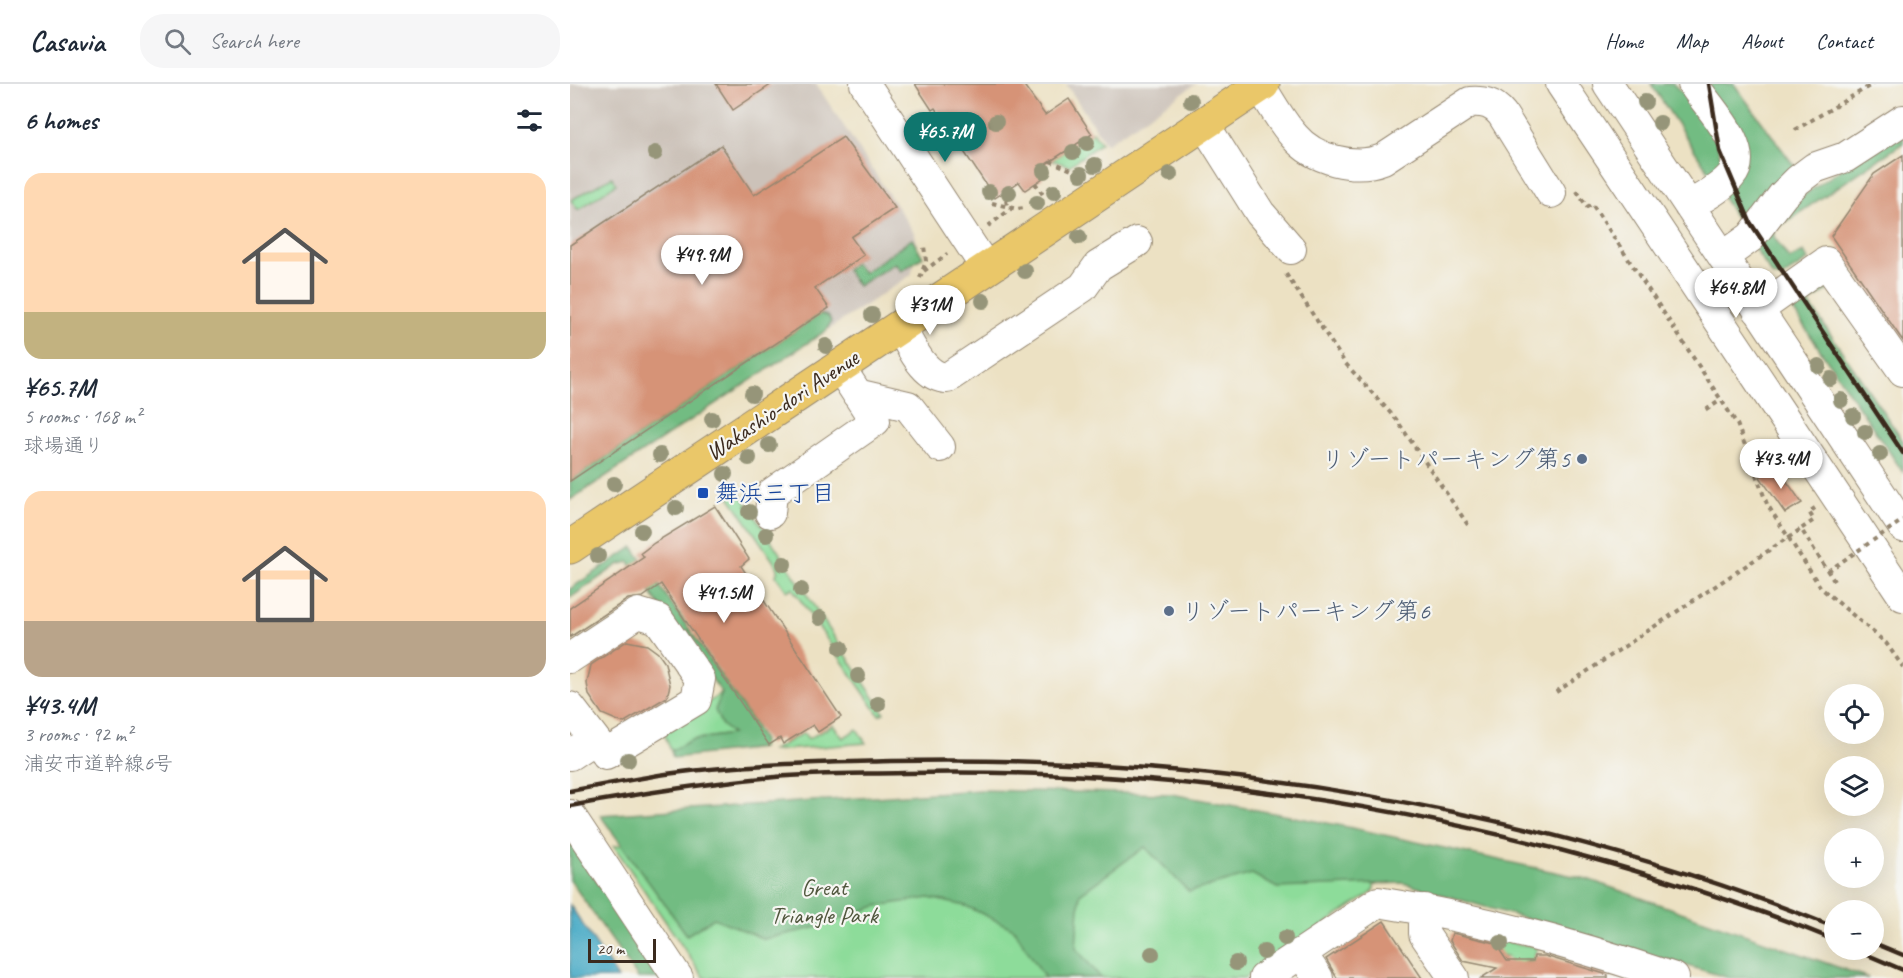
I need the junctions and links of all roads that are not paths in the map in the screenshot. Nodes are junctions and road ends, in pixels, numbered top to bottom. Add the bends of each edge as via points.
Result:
1 (865, 84) edge
2 (1561, 84) edge
3 (1608, 84) edge
4 (1262, 85) edge
5 (1693, 85) edge
6 (1903, 108) edge
7 (1903, 120) edge
8 (1204, 124) junction
9 (1814, 168) junction
10 (1562, 187) road end
11 (1689, 206) junction
12 (1141, 247) dead end
13 (1284, 256) road end
14 (1723, 257) junction
15 (986, 268) junction
16 (1758, 310) junction
17 (899, 326) junction
18 (839, 366) junction
19 (1903, 371) edge
20 (857, 394) junction
21 (940, 447) dead end
22 (770, 513) dead end
23 (1903, 527) edge
24 (570, 547) edge
25 (1903, 596) edge
26 (570, 658) edge
27 (570, 707) edge
28 (582, 747) edge
29 (570, 815) edge
30 (1425, 909) junction
31 (1301, 953) junction
32 (678, 978) edge
33 (1264, 978) edge
34 (1318, 978) edge
35 (1454, 978) edge
36 (1674, 978) edge

1 - 15 street
2 - 25 street
3 - 11 street
4 - 8 main road, Wakashio-dori Avenue
4 - 10 street via 1292,135 1327,157 1348,163 1383,159 1470,102 1483,101 1496,106 1518,139
5 - 11 street via 1731,139 1737,156 1732,175
6 - 9 street via 1848,137
7 - 9 street via 1846,157
8 - 13 street
8 - 15 main road, Wakashio-dori Avenue
9 - 14 street via 1783,195 1751,237
11 - 14 street
12 - 17 street via 1098,267 1083,287 947,378 926,368
14 - 16 street
15 - 17 main road, Wakashio-dori Avenue
16 - 19 street via 1826,262
16 - 23 street
17 - 18 main road, Wakashio-dori Avenue
18 - 20 street
18 - 24 main road, Wakashio-dori Avenue
20 - 21 street via 908,406
20 - 22 street via 875,421 772,493
26 - 28 street via 638,613 658,619 700,680 696,700 606,754
27 - 28 street
29 - 32 street
30 - 31 street via 1378,902
30 - 35 street via 1424,934
30 - 36 street via 1609,956
31 - 33 street
31 - 34 street

